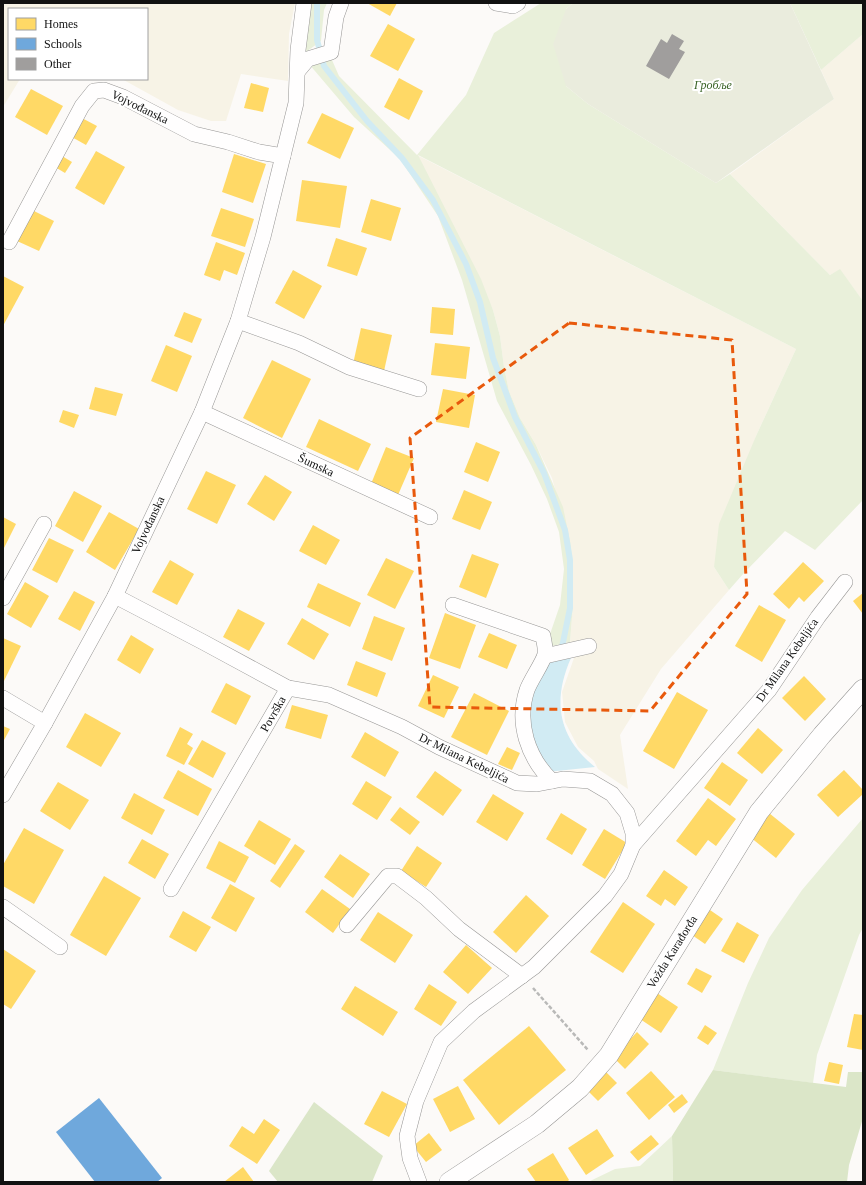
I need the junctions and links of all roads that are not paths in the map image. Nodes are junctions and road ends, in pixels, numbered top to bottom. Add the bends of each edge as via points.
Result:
1 (304, 3) edge
2 (341, 3) edge
3 (496, 3) edge
4 (518, 3) edge
5 (298, 72) junction
6 (283, 156) junction
7 (9, 242) dead end
8 (238, 321) junction
9 (418, 389) dead end
10 (202, 412) junction
11 (430, 517) dead end
12 (44, 524) dead end
13 (845, 582) dead end
14 (115, 596) junction
15 (3, 598) edge
16 (453, 605) dead end
17 (589, 646) dead end
18 (546, 656) junction
19 (288, 688) junction
20 (863, 689) edge
21 (3, 698) edge
22 (45, 723) junction
23 (552, 781) junction
24 (3, 795) edge
25 (633, 845) junction
26 (171, 889) dead end
27 (3, 907) edge
28 (347, 925) dead end
29 (60, 947) dead end
30 (522, 976) junction
31 (419, 1182) edge
32 (449, 1182) edge

1 - 5 street, Vojvođanska
2 - 5 street via 336,17 331,52 308,59
3 - 4 street via 513,6
5 - 6 street, Vojvođanska via 296,103
6 - 7 street, Vojvođanska via 194,134 124,97 104,90 94,91 82,106
6 - 8 street, Vojvođanska
8 - 9 street via 299,343 349,367
8 - 10 street, Vojvođanska
10 - 11 street, Šumska
10 - 14 street, Vojvođanska
12 - 15 street
13 - 25 street, Dr Milana Kebeljića via 818,616 769,690
14 - 19 street, Površka
14 - 22 street, Vojvođanska
16 - 18 street via 544,636
17 - 18 street
18 - 23 street via 527,691 523,722 526,742 542,771
19 - 23 street, Dr Milana Kebeljića via 329,695 517,783 537,784
19 - 26 street, Površka
20 - 32 street, Vožda Karađorđa via 759,812 609,1055 580,1088 537,1124
21 - 22 street
22 - 24 street, Vojvođanska
23 - 25 street, Dr Milana Kebeljića via 562,778 590,781 612,794 627,813 633,833
25 - 30 street, Dr Milana Kebeljića via 621,874 605,896
27 - 29 street
28 - 30 street via 388,876 397,876 426,898 459,929
30 - 31 street, Dr Milana Kebeljića via 474,1011 441,1042 416,1101 407,1136 410,1158

